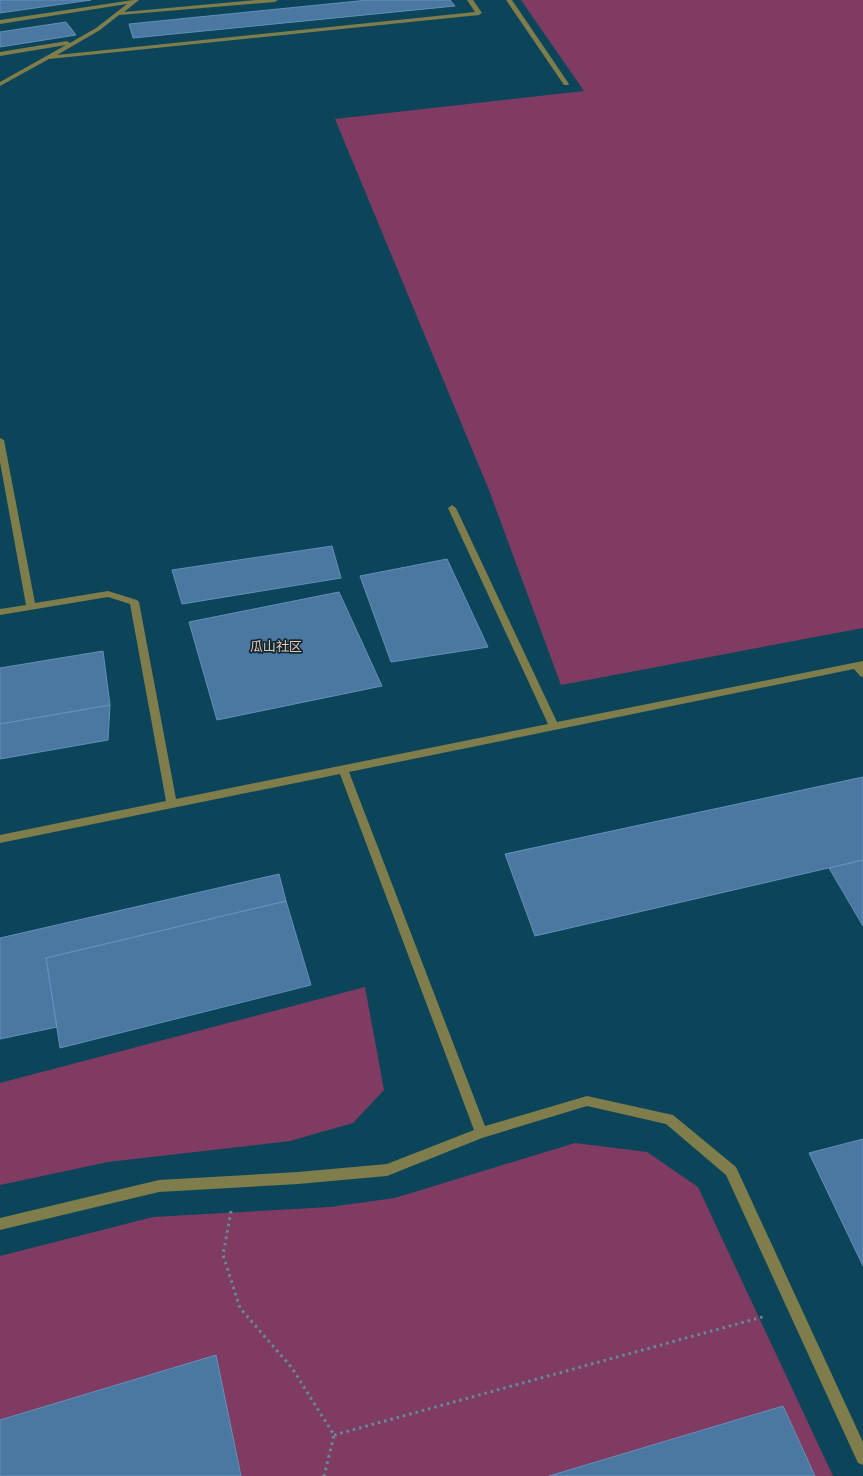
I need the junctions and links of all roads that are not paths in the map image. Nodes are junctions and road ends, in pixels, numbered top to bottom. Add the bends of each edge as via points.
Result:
1 (275, 0) edge
2 (470, 0) edge
3 (509, 0) edge
4 (135, 1) edge
5 (117, 14) junction
6 (0, 22) edge
7 (75, 42) junction
8 (0, 54) edge
9 (48, 57) junction
10 (0, 84) edge
11 (566, 84) dead end
12 (0, 440) edge
13 (452, 508) dead end
14 (31, 607) junction
15 (0, 612) edge
16 (860, 665) edge
17 (863, 674) edge
18 (554, 726) junction
19 (343, 769) junction
20 (172, 804) junction
21 (0, 838) edge
22 (481, 1133) junction
23 (0, 1224) edge
24 (863, 1458) edge

1 - 5 street
2 - 9 street via 479,13
3 - 11 street
4 - 5 street
4 - 6 street
5 - 7 street
7 - 8 street
7 - 9 street
9 - 10 street
12 - 14 street
13 - 18 street
14 - 15 street
14 - 20 street via 108,594 134,602
16 - 17 street
16 - 18 street
18 - 19 street
19 - 20 street
19 - 22 street
20 - 21 street
22 - 23 street via 387,1170 159,1186
22 - 24 street via 587,1101 669,1120 731,1172

